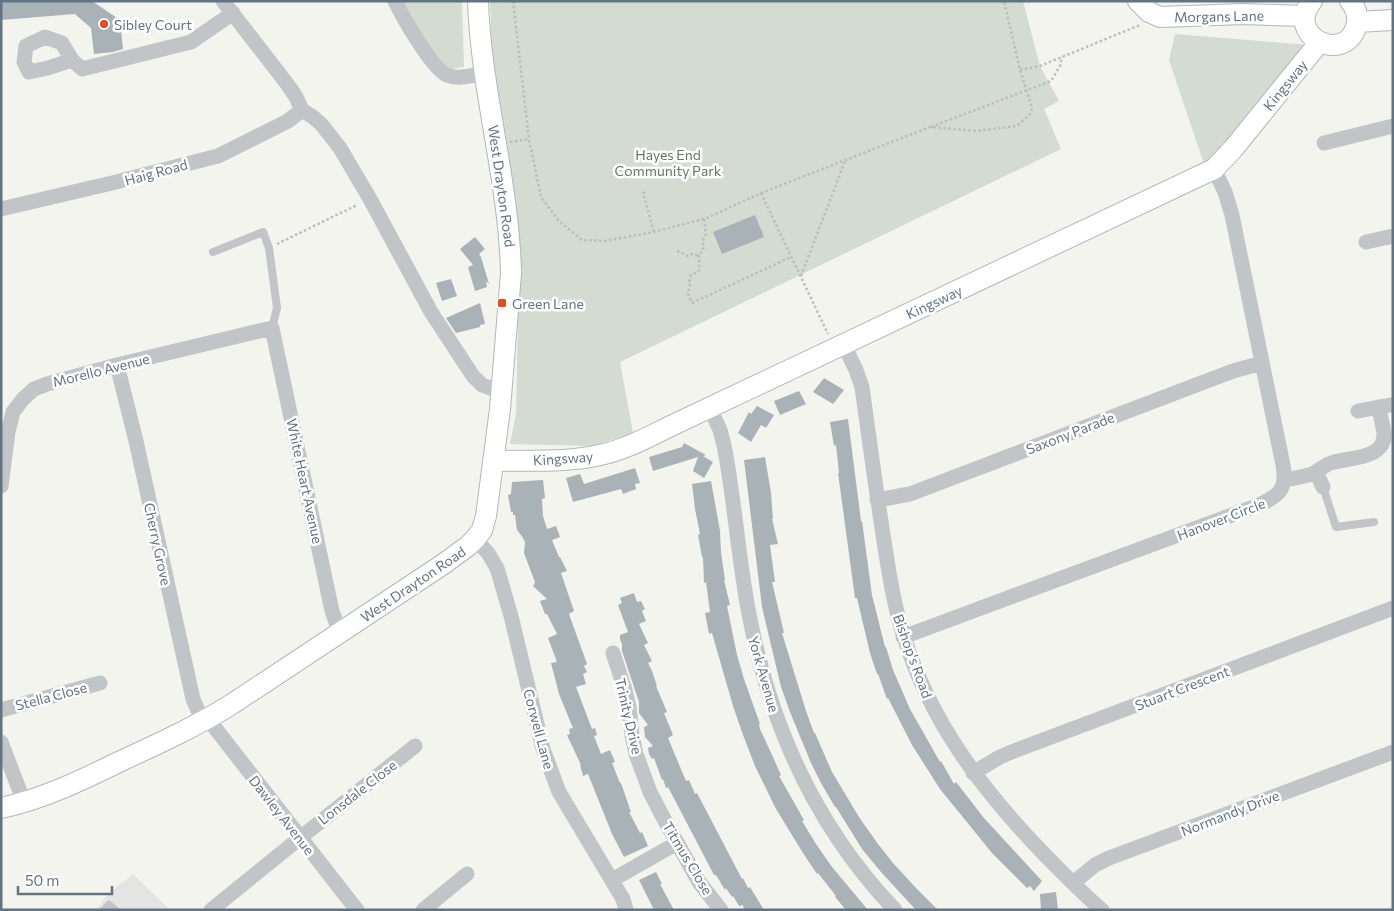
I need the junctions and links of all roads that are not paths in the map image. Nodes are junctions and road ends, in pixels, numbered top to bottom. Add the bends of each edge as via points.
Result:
1 (395, 1) edge
2 (478, 1) edge
3 (1138, 1) edge
4 (1350, 1) edge
5 (227, 5) edge
6 (1243, 8) edge
7 (1309, 9) edge
8 (1393, 20) edge
9 (1357, 22) junction
10 (1319, 43) junction
11 (72, 60) dead end
12 (486, 73) junction
13 (302, 110) junction
14 (1393, 126) edge
15 (1324, 144) dead end
16 (1214, 169) junction
17 (1, 210) edge
18 (1393, 236) edge
19 (1366, 242) dead end
20 (213, 252) dead end
21 (272, 328) junction
22 (840, 347) junction
23 (1262, 363) junction
24 (117, 365) junction
25 (502, 390) junction
26 (710, 408) junction
27 (1358, 411) dead end
28 (494, 461) junction
29 (1316, 472) junction
30 (1284, 480) junction
31 (1, 486) edge
32 (1323, 487) joint
33 (877, 500) junction
34 (1374, 522) dead end
35 (475, 540) junction
36 (1393, 608) edge
37 (341, 632) junction
38 (903, 637) junction
39 (612, 653) dead end
40 (100, 683) dead end
41 (1, 710) edge
42 (205, 721) junction
43 (1, 742) edge
44 (415, 746) dead end
45 (1393, 752) edge
46 (973, 773) junction
47 (7, 775) edge
48 (24, 802) junction
49 (657, 806) joint
50 (1, 808) edge
51 (300, 838) junction
52 (677, 843) junction
53 (467, 874) dead end
54 (612, 880) junction
55 (1073, 883) junction
56 (1093, 907) edge
57 (104, 910) edge
58 (115, 910) edge
59 (212, 910) edge
60 (357, 910) edge
61 (422, 910) edge
62 (626, 910) edge
63 (721, 910) edge
64 (895, 910) edge

1 - 12 street via 444,75 458,78
2 - 12 street, West Drayton Road
3 - 6 street, Morgans Lane via 1160,17
4 - 9 street
5 - 11 street via 191,42 82,69
5 - 13 street via 288,85
6 - 7 street, Morgans Lane
7 - 10 street via 1306,27
8 - 9 street
9 - 10 street via 1352,34 1341,43
10 - 16 street, Kingsway
12 - 25 street, West Drayton Road via 511,251
13 - 17 street, Haig Road via 288,121 218,156
13 - 25 street via 331,135 350,164 431,312 473,376 482,385
14 - 15 street
16 - 22 street, Kingsway
16 - 23 street via 1230,207
18 - 19 street
20 - 21 lane via 263,232 269,248 277,308
21 - 24 street, Morello Avenue
21 - 37 street, White Heart Avenue via 332,611
22 - 26 street, Kingsway
22 - 33 street, Bishop's Road via 856,370 862,387
23 - 30 street
23 - 33 street, Saxony Parade via 1233,371 910,494
24 - 31 street, Morello Avenue via 47,384 34,389 23,399 13,412
24 - 42 street, Cherry Grove via 192,699
25 - 28 street, West Drayton Road
26 - 28 street, Kingsway via 638,442 603,454 566,459
26 - 64 street, York Avenue via 724,445 749,613 775,714 794,762 824,817 856,866
27 - 29 street via 1384,406 1384,432 1379,448 1371,454 1329,464
28 - 35 street, West Drayton Road via 486,516
29 - 30 street
29 - 32 street
30 - 38 street, Hanover Circle via 1278,494 1259,505
32 - 34 lane via 1336,526
33 - 38 street, Bishop's Road
35 - 37 street, West Drayton Road
35 - 54 street, Corwell Lane via 497,568 543,749 559,792
36 - 46 street, Stuart Crescent via 1008,753
37 - 42 street, West Drayton Road
38 - 46 street, Bishop's Road via 928,698
39 - 49 street, Trinity Drive via 625,690 636,754
40 - 41 street, Stella Close
42 - 48 street, West Drayton Road via 83,779
42 - 51 street, Dawley Avenue
43 - 47 street
44 - 51 street, Lonsdale Close
45 - 55 street, Normandy Drive via 1109,858 1094,865
46 - 55 street, Bishop's Road
47 - 48 street
48 - 50 street, West Drayton Road
49 - 52 street, Titmus Close
51 - 59 street, Lonsdale Close
51 - 60 street, Dawley Avenue
52 - 54 street
52 - 63 street, Titmus Close via 699,882
53 - 61 street
54 - 62 street, Corwell Lane
55 - 56 street, Bishop's Road
57 - 58 lane via 109,905

